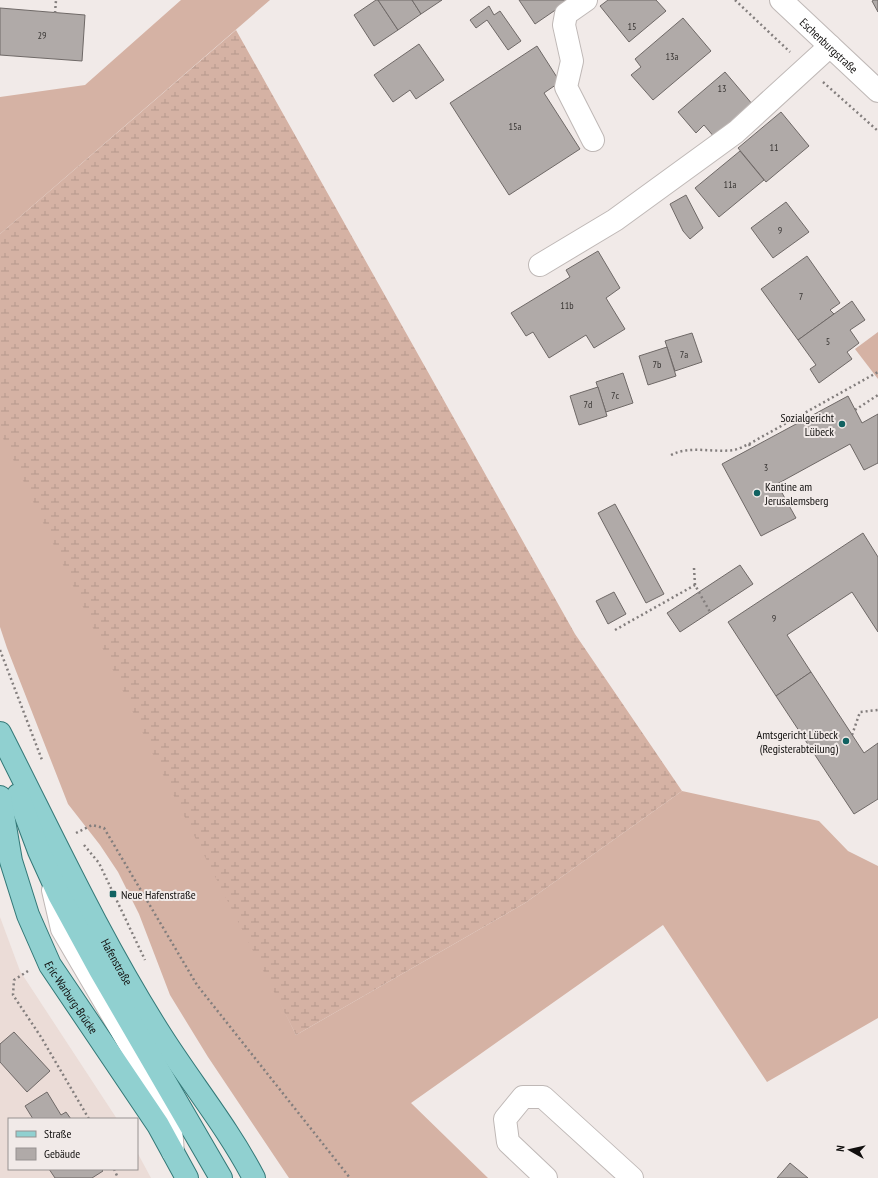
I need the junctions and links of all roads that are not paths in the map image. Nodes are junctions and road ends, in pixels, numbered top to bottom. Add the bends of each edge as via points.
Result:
1 (586, 0) edge
2 (781, 0) edge
3 (830, 46) junction
4 (878, 91) edge
5 (593, 140) dead end
6 (540, 265) dead end
7 (0, 733) edge
8 (0, 746) edge
9 (0, 797) edge
10 (48, 871) junction
11 (173, 1152) junction
12 (187, 1178) edge
13 (221, 1178) edge
14 (254, 1178) edge
15 (546, 1178) edge
16 (632, 1178) edge

1 - 5 street via 566,14 564,25 572,61 566,87
2 - 3 street, Eschenburgstraße
3 - 4 street, Eschenburgstraße
3 - 6 street via 731,137 615,220
7 - 14 main road, Hafenstraße via 104,938 162,1036 240,1151
8 - 10 main road, Hafenstraße
9 - 11 main road, Eric-Warburg-Brücke via 11,860 28,915 50,966 158,1125
10 - 11 street via 62,929 170,1118
10 - 13 main road, Hafenstraße via 100,970
11 - 12 main road, Eric-Warburg-Brücke
15 - 16 street via 508,1142 505,1120 523,1097 543,1097

